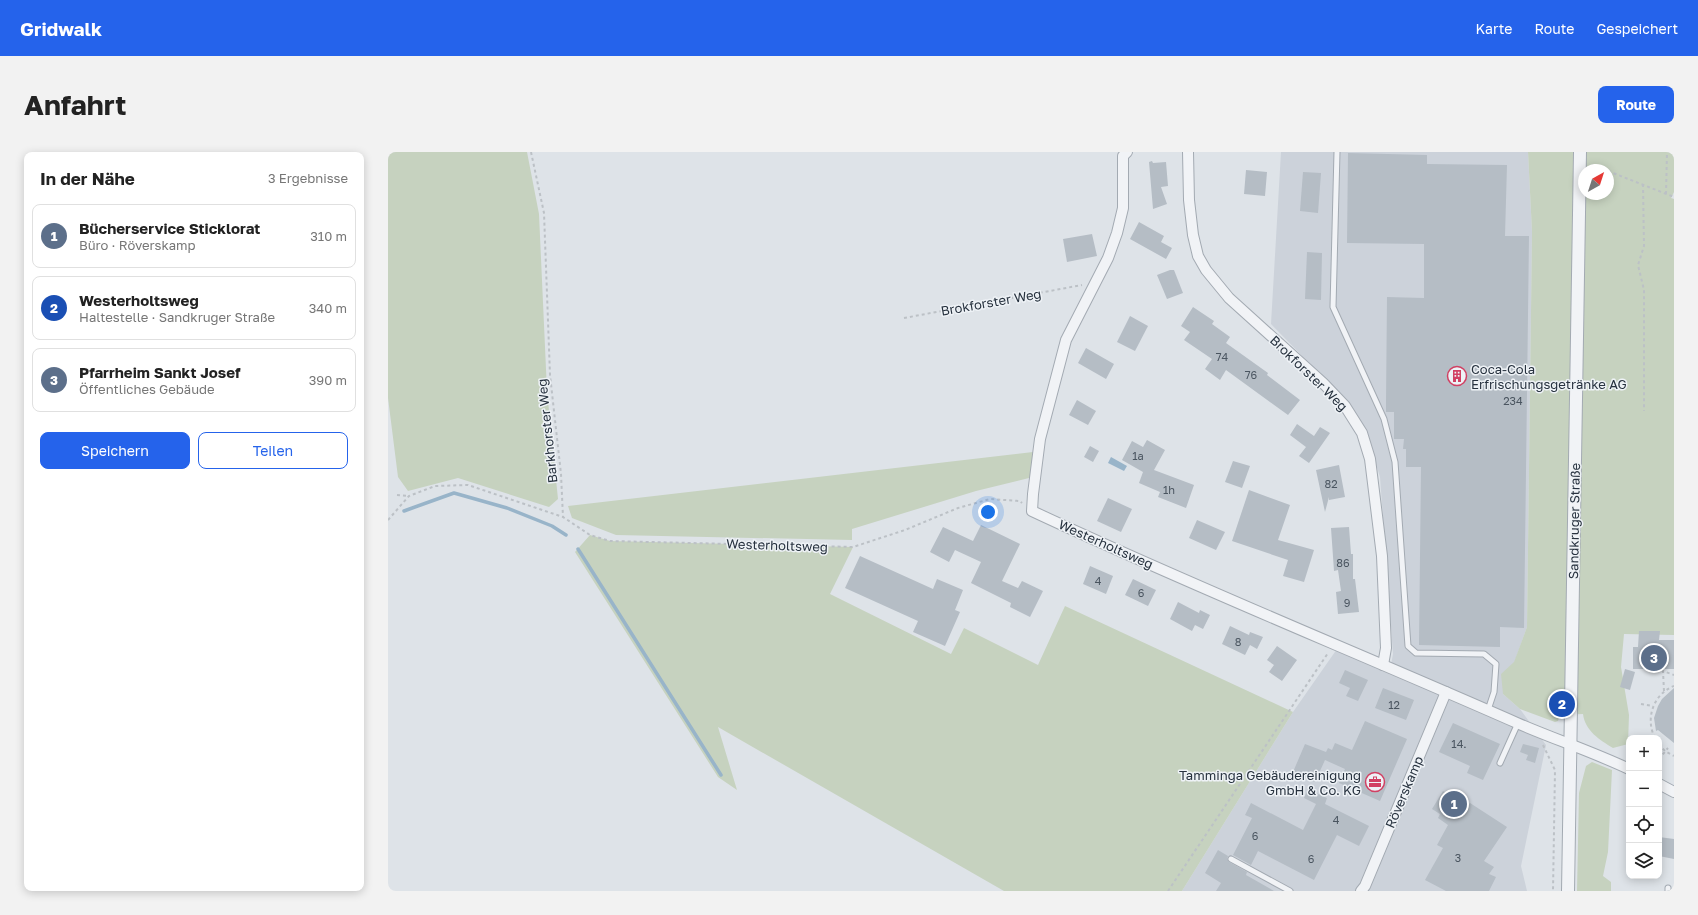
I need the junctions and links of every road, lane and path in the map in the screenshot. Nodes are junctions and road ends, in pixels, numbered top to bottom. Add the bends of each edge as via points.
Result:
1 (531, 152) edge
2 (1127, 152) edge
3 (1188, 152) edge
4 (1337, 152) edge
5 (1667, 152) edge
6 (1580, 157) edge
7 (1590, 164) edge
8 (1614, 173) edge
9 (1643, 184) junction
10 (1666, 194) junction
11 (1674, 197) edge
12 (1078, 286) dead end
13 (904, 318) dead end
14 (1644, 411) dead end
15 (397, 495) dead end
16 (409, 496) junction
17 (1032, 511) junction
18 (562, 517) junction
19 (388, 520) edge
20 (1334, 644) junction
21 (1383, 665) junction
22 (1674, 675) edge
23 (1674, 686) edge
24 (1664, 691) junction
25 (1446, 692) junction
26 (1641, 704) dead end
27 (1654, 706) junction
28 (1488, 710) junction
29 (1518, 723) junction
30 (1543, 734) junction
31 (1654, 735) edge
32 (1571, 744) junction
33 (1662, 748) edge
34 (1668, 748) dead end
35 (1665, 751) junction
36 (1662, 755) edge
37 (1674, 756) edge
38 (1500, 763) dead end
39 (1626, 768) edge
40 (1662, 786) edge
41 (1674, 792) edge
42 (1231, 860) dead end
43 (1168, 891) edge
44 (1290, 891) edge
45 (1361, 891) edge
46 (1553, 891) edge
47 (1568, 891) edge

1 - 18 path, Barkhorster Weg via 544,213 550,376 561,474
2 - 17 street via 1123,156 1123,208 1117,233 1096,283 1066,340 1040,440
3 - 21 street, Brokforster Weg via 1193,235 1198,256 1206,270 1229,298 1323,383 1345,406 1362,433 1370,459 1382,556 1386,648
4 - 28 lane via 1333,307 1384,419 1395,462 1408,646 1416,653 1484,654 1496,664 1494,692
5 - 10 path
6 - 7 path
6 - 32 street, Sandkruger Straße
8 - 9 path
9 - 10 path
9 - 14 path via 1644,246 1638,264 1644,290
10 - 11 path
12 - 13 path, Brokforster Weg
15 - 16 path
16 - 18 path via 435,486 468,485
16 - 19 path
17 - 18 path, Westerholtsweg via 1020,501 990,499 958,508 905,530 853,547 610,541 590,535
17 - 20 street, Westerholtsweg
20 - 21 street, Westerholtsweg
20 - 43 path
21 - 25 street, Westerholtsweg
22 - 24 path via 1663,671
23 - 24 path
24 - 27 path
25 - 28 street, Westerholtsweg
25 - 45 street, Röverskamp
26 - 27 path
27 - 31 path via 1650,721
28 - 29 street, Westerholtsweg
29 - 30 street, Westerholtsweg
29 - 38 lane
30 - 32 street, Westerholtsweg
30 - 46 path via 1543,744 1555,770
32 - 39 street, Westerholtsweg
32 - 47 street, Sandkruger Straße
33 - 35 path
34 - 35 path
35 - 36 path
35 - 37 path
40 - 41 street
42 - 44 lane

